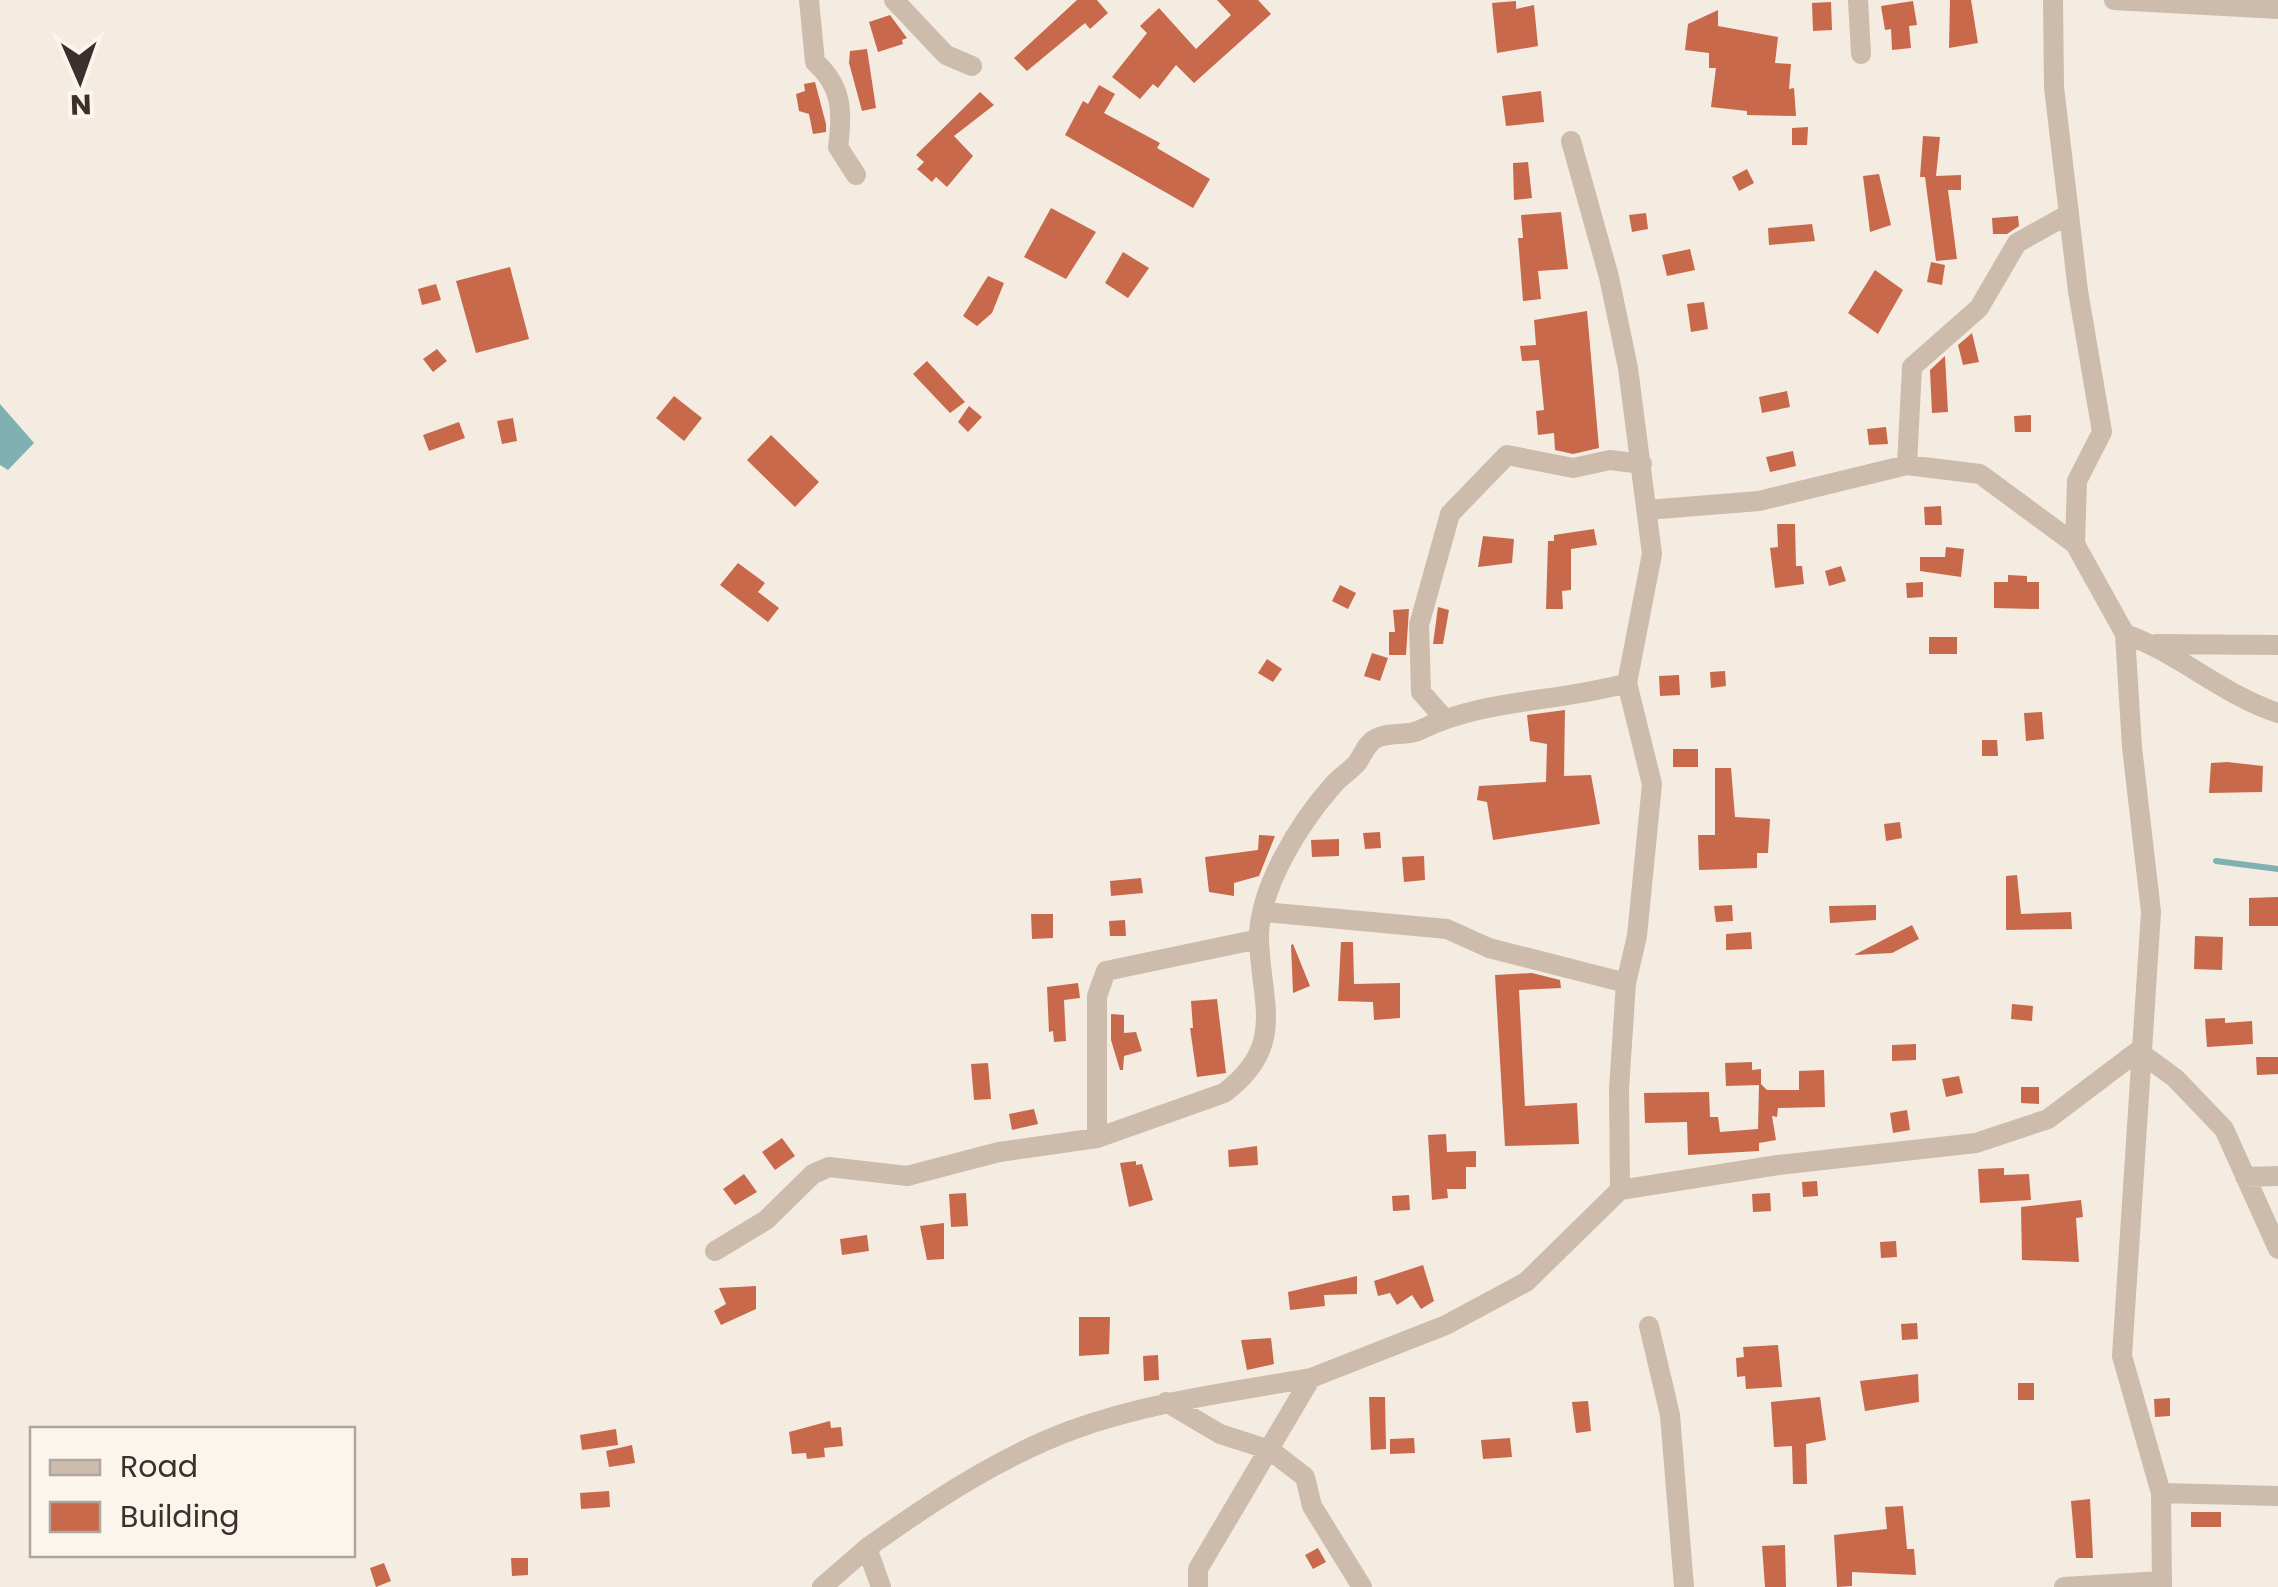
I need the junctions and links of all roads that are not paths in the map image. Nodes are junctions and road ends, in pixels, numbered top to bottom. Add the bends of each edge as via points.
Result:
1 (808, 0) edge
2 (894, 0) edge
3 (1858, 0) edge
4 (2053, 0) edge
5 (2114, 0) edge
6 (2278, 9) edge
7 (1861, 54) dead end
8 (972, 66) dead end
9 (1571, 140) dead end
10 (856, 176) dead end
11 (2068, 214) junction
12 (1642, 464) junction
13 (1907, 466) junction
14 (1648, 510) junction
15 (2074, 544) junction
16 (2125, 634) junction
17 (2154, 644) junction
18 (2278, 645) edge
19 (1627, 682) junction
20 (2278, 713) edge
21 (1443, 717) junction
22 (1264, 912) junction
23 (1259, 940) junction
24 (1626, 982) junction
25 (2138, 1051) junction
26 (1097, 1138) junction
27 (2244, 1176) junction
28 (2278, 1176) edge
29 (1620, 1190) junction
30 (2278, 1249) edge
31 (715, 1251) dead end
32 (1649, 1326) dead end
33 (1311, 1378) junction
34 (1166, 1402) junction
35 (1270, 1450) junction
36 (2161, 1493) junction
37 (2278, 1496) edge
38 (867, 1548) junction
39 (2162, 1584) edge
40 (822, 1587) edge
41 (881, 1587) edge
42 (1198, 1587) edge
43 (1362, 1587) edge
44 (1684, 1587) edge
45 (2064, 1587) edge

1 - 10 street via 815,62 834,78 838,147
2 - 8 street via 946,55
3 - 7 street
4 - 11 street via 2054,86
5 - 6 street
9 - 12 street via 1609,277
11 - 13 street via 2017,243 1979,308 1912,366
11 - 15 street via 2102,432 2077,481
12 - 14 street
12 - 21 street via 1610,460 1573,468 1507,455 1457,503 1420,625 1421,692
13 - 14 street via 1759,501
13 - 15 street via 1980,474
14 - 19 street via 1652,554
15 - 16 street
16 - 17 street
16 - 25 street via 2151,912
17 - 18 street
17 - 20 street
19 - 21 street
19 - 24 street via 1652,784
21 - 22 street via 1418,732 1371,742 1303,823
22 - 23 street
22 - 24 street via 1447,929 1490,948
23 - 26 street via 1267,1029 1242,1080 1202,1102
23 - 26 street via 1106,971 1098,996
24 - 29 street
25 - 27 street via 2224,1129
25 - 29 street via 2048,1119 1976,1143 1778,1164
25 - 36 street via 2122,1356
26 - 31 street via 999,1152 907,1176 828,1167 766,1220
27 - 28 street
27 - 30 street
29 - 33 street via 1526,1282 1446,1325
32 - 44 street via 1670,1415
33 - 34 street
33 - 35 street
34 - 35 street via 1220,1434
34 - 38 street via 1070,1430 947,1493
35 - 42 street via 1198,1569
35 - 43 street via 1305,1477 1312,1506
36 - 37 street
36 - 39 street
38 - 40 street
38 - 41 street
39 - 45 street

